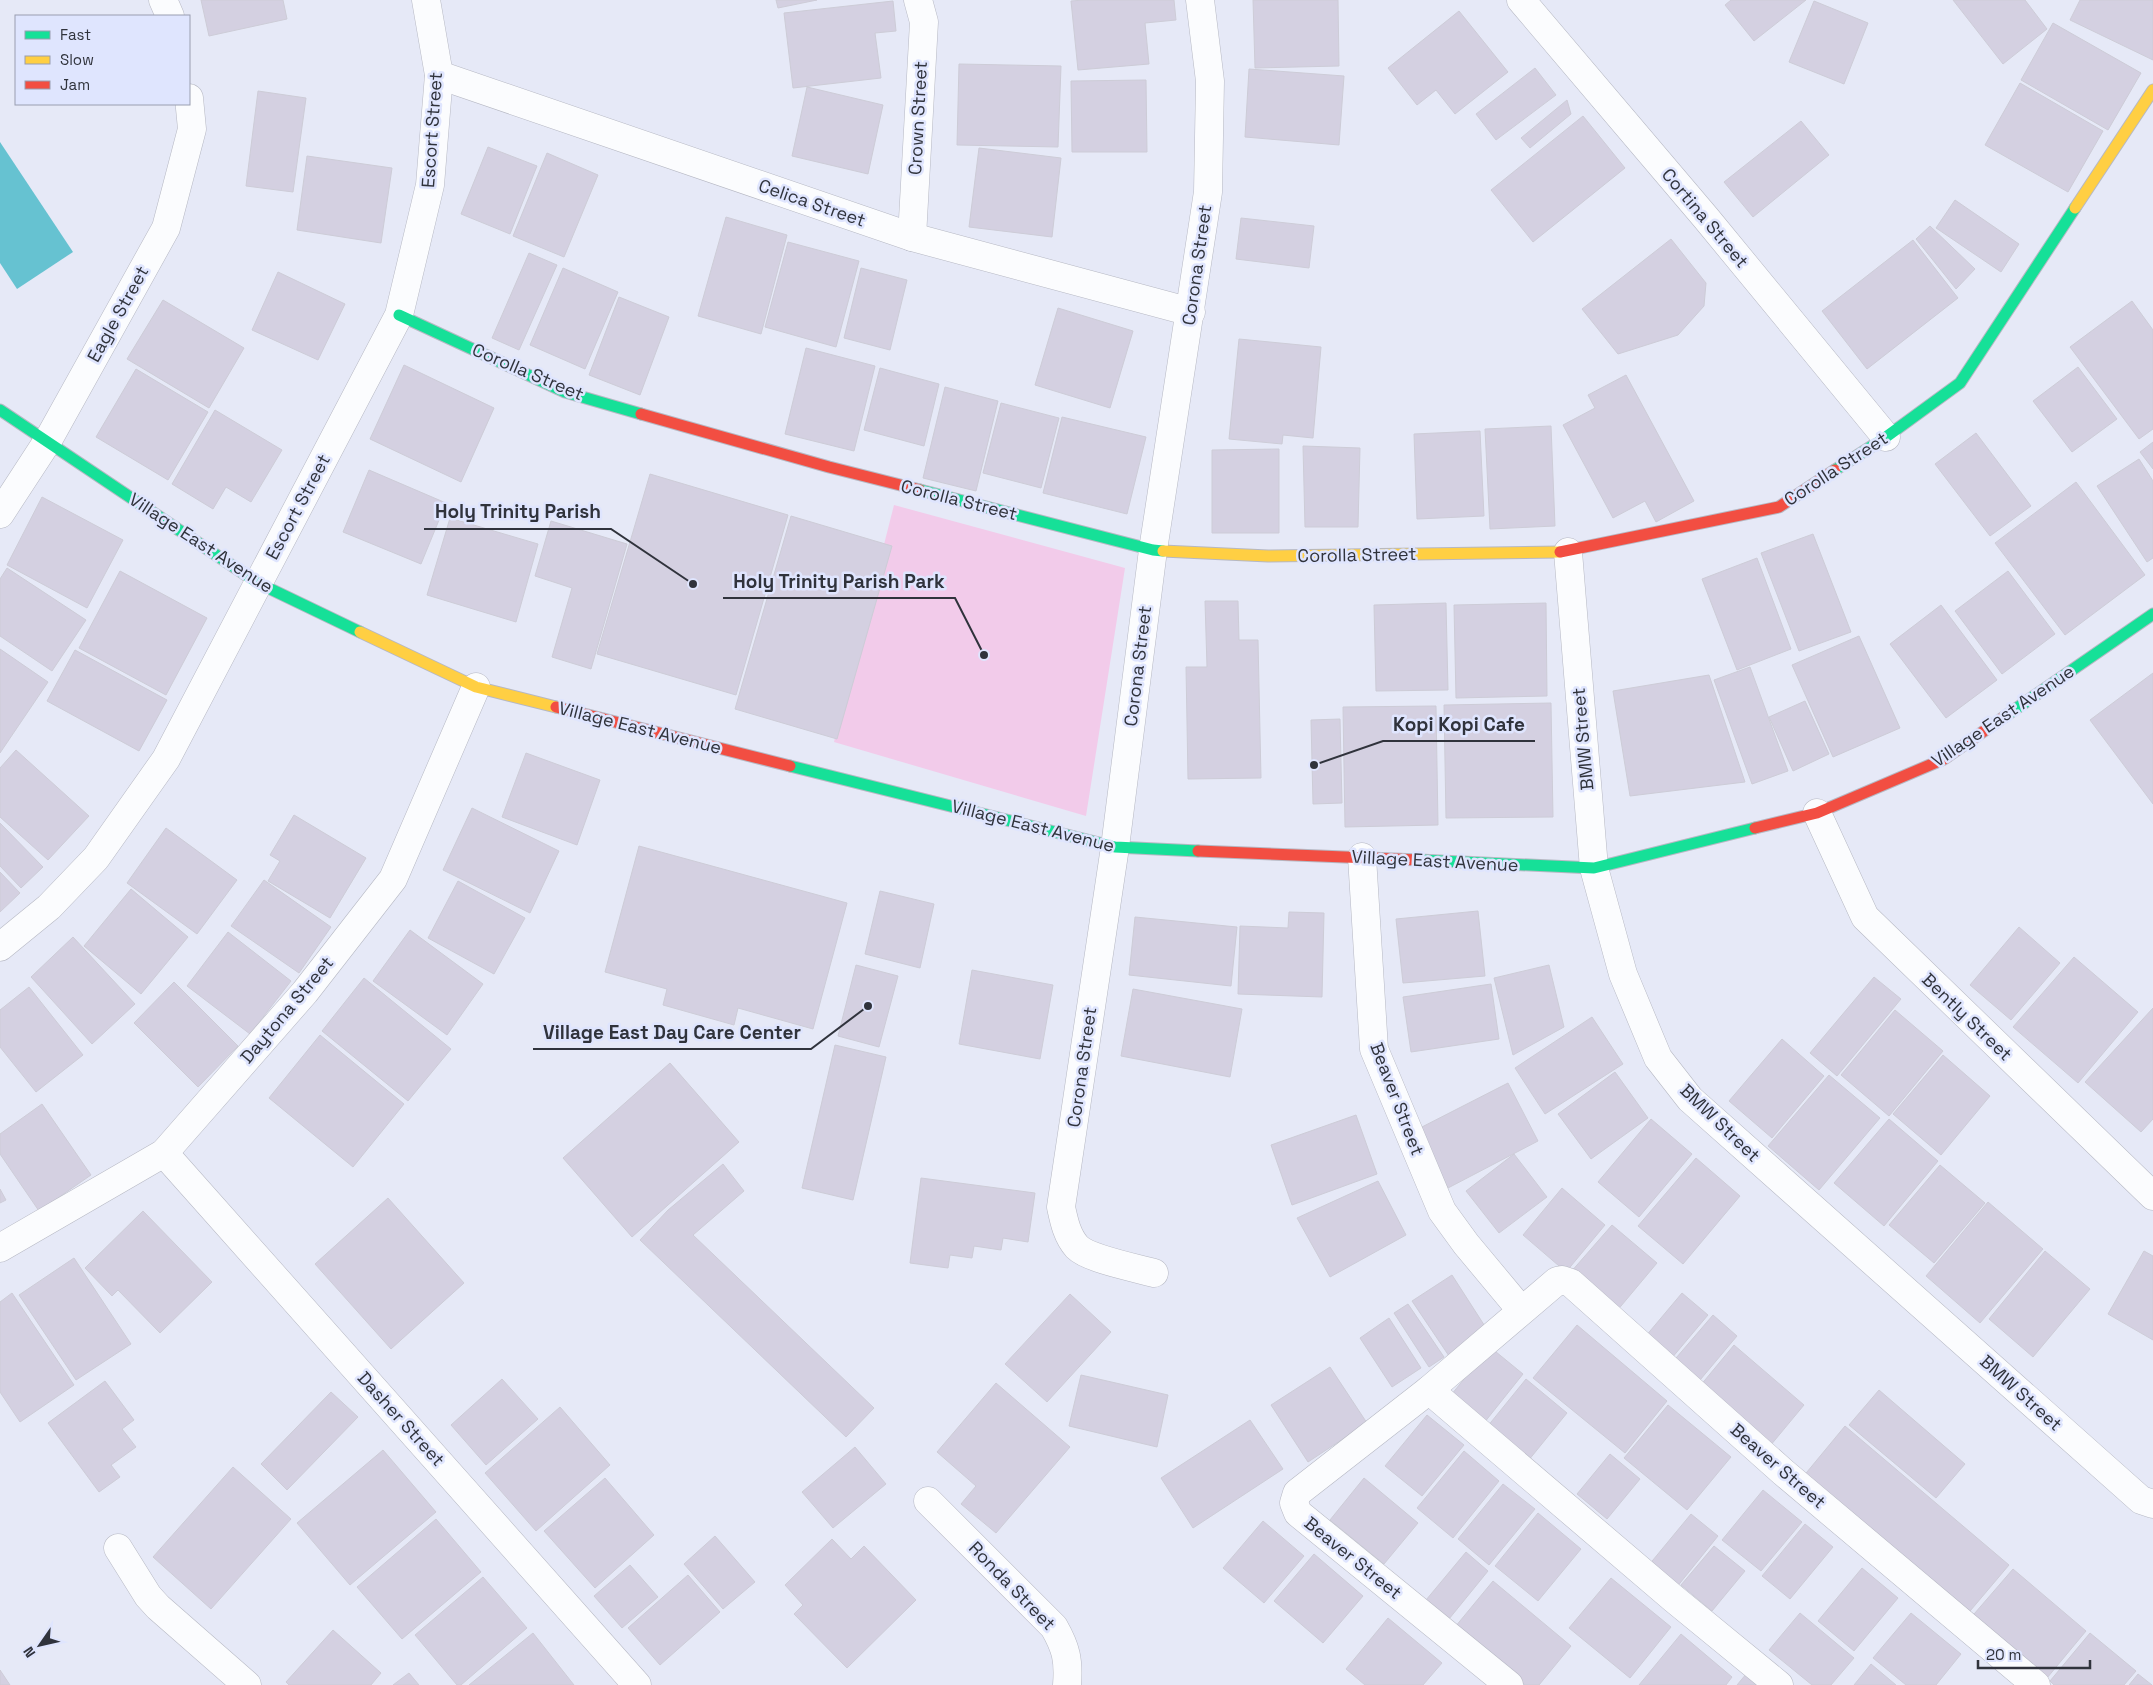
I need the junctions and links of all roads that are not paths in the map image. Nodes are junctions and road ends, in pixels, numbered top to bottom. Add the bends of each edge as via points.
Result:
1 (164, 0) edge
2 (426, 0) edge
3 (918, 0) edge
4 (1200, 0) edge
5 (1522, 0) edge
6 (170, 15) edge
7 (439, 75) junction
8 (2153, 90) edge
9 (190, 105) edge
10 (912, 237) junction
11 (1191, 312) junction
12 (399, 315) junction
13 (0, 410) edge
14 (1886, 437) junction
15 (47, 442) junction
16 (0, 514) edge
17 (1153, 550) junction
18 (1568, 552) junction
19 (258, 582) junction
20 (2153, 614) edge
21 (476, 687) junction
22 (1816, 813) junction
23 (1114, 847) junction
24 (1362, 857) junction
25 (1594, 868) junction
26 (0, 947) edge
27 (164, 1153) junction
28 (2153, 1196) edge
29 (0, 1248) edge
30 (1154, 1273) dead end
31 (1521, 1310) junction
32 (1429, 1390) junction
33 (928, 1501) dead end
34 (2153, 1504) edge
35 (118, 1548) dead end
36 (247, 1685) edge
37 (637, 1685) edge
38 (1067, 1685) edge
39 (1508, 1685) edge
40 (1779, 1685) edge
41 (2036, 1685) edge

1 - 6 street
2 - 7 street, Escort Street
3 - 10 street, Crown Street via 924,22
4 - 11 street, Corona Street via 1210,81 1208,192
5 - 14 street, Cortina Street
7 - 10 street, Celica Street
7 - 12 street, Escort Street via 430,186
8 - 14 street, Corolla Street via 1960,383
9 - 15 street, Eagle Street via 192,129 166,228
10 - 11 street, Celica Street
11 - 17 street, Corona Street
12 - 17 street, Corolla Street via 565,392 829,467
12 - 19 street, Escort Street
13 - 15 street, Village East Avenue
14 - 18 street, Corolla Street via 1779,507
15 - 16 street, Eagle Street
15 - 19 street, Village East Avenue
17 - 18 street, Corolla Street via 1268,556
17 - 23 street, Corona Street
18 - 25 street, BMW Street
19 - 21 street, Village East Avenue
19 - 26 street, Escort Street via 166,759 96,858 49,907
20 - 22 street, Village East Avenue via 1944,759
21 - 23 street, Village East Avenue
21 - 27 street, Daytona Street via 393,879 305,992
22 - 25 street, Village East Avenue
22 - 28 street, Bently Street via 1864,917
23 - 24 street, Village East Avenue
23 - 30 street, Corona Street via 1062,1207 1070,1236 1087,1254
24 - 25 street, Village East Avenue
24 - 31 street, Beaver Street via 1374,1048 1442,1211
25 - 34 street, BMW Street via 1626,982 1658,1058 1690,1099 2141,1500
27 - 29 street, Daytona Street
27 - 37 street, Dasher Street
31 - 32 street, Beaver Street
31 - 41 street, Beaver Street via 1557,1281 1571,1283 1783,1472
32 - 39 street, Beaver Street via 1298,1493 1294,1503 1298,1513
32 - 40 street
33 - 38 street, Ronda Street via 1054,1627 1066,1647
35 - 36 street via 158,1607

